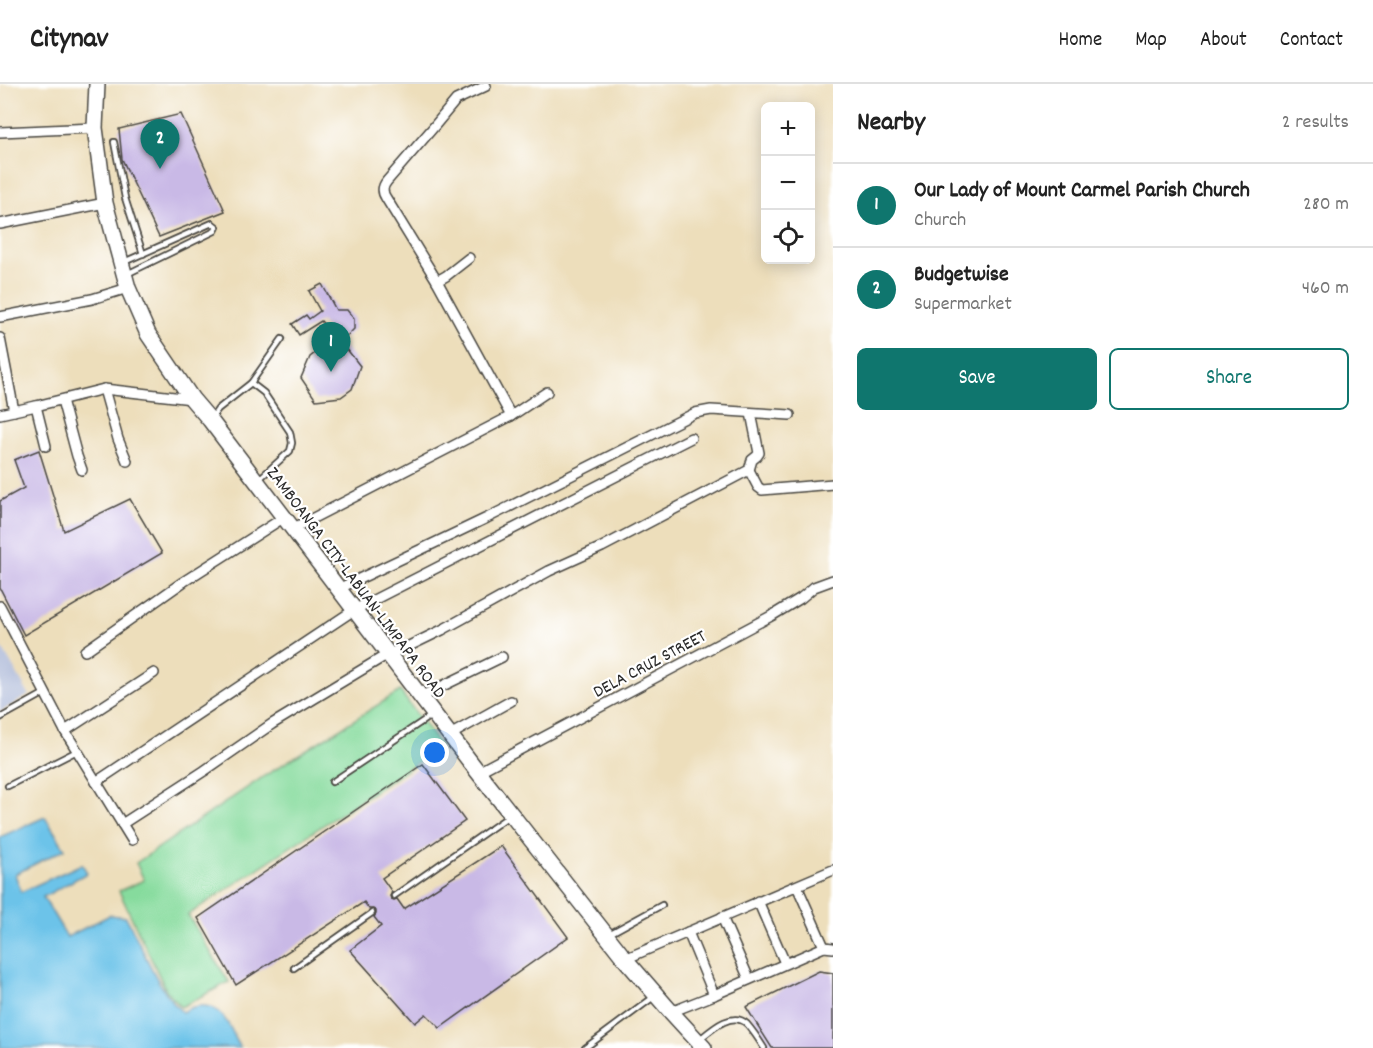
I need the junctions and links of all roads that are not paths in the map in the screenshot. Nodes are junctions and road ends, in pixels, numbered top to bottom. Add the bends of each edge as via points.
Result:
1 (97, 84) edge
2 (486, 86) dead end
3 (95, 128) junction
4 (0, 132) edge
5 (114, 142) dead end
6 (105, 203) junction
7 (0, 224) edge
8 (143, 254) junction
9 (469, 258) dead end
10 (125, 275) junction
11 (437, 281) junction
12 (0, 317) edge
13 (0, 338) edge
14 (282, 339) dead end
15 (251, 383) junction
16 (104, 389) junction
17 (547, 392) dead end
18 (192, 399) junction
19 (62, 400) junction
20 (36, 406) junction
21 (14, 411) junction
22 (751, 412) junction
23 (0, 414) edge
24 (790, 415) dead end
25 (511, 416) junction
26 (210, 420) junction
27 (691, 438) dead end
28 (46, 446) dead end
29 (127, 461) dead end
30 (82, 470) dead end
31 (749, 470) junction
32 (256, 482) junction
33 (833, 484) edge
34 (288, 523) junction
35 (833, 580) edge
36 (338, 589) junction
37 (0, 606) edge
38 (354, 610) junction
39 (85, 651) dead end
40 (388, 654) junction
41 (502, 657) dead end
42 (154, 673) dead end
43 (45, 693) junction
44 (420, 697) junction
45 (511, 701) dead end
46 (434, 714) junction
47 (0, 718) edge
48 (65, 731) junction
49 (450, 735) junction
50 (76, 751) junction
51 (478, 772) junction
52 (96, 782) junction
53 (332, 782) dead end
54 (8, 786) dead end
55 (512, 815) junction
56 (122, 824) junction
57 (132, 840) dead end
58 (833, 870) edge
59 (797, 886) junction
60 (394, 896) dead end
61 (759, 901) junction
62 (662, 905) dead end
63 (372, 913) dead end
64 (722, 917) junction
65 (688, 932) junction
66 (606, 936) junction
67 (828, 947) edge
68 (624, 959) junction
69 (785, 963) junction
70 (294, 968) dead end
71 (749, 979) junction
72 (657, 995) junction
73 (714, 995) junction
74 (670, 1012) junction
75 (702, 1046) edge
76 (585, 1048) edge
77 (764, 1048) edge

1 - 3 main road, ZAMBOANGA CITY-LABUAN-LIMPAPA ROAD
2 - 11 street via 456,100 383,188
3 - 4 street
3 - 6 main road, ZAMBOANGA CITY-LABUAN-LIMPAPA ROAD
5 - 8 lane via 124,198
6 - 7 street
6 - 10 main road, ZAMBOANGA CITY-LABUAN-LIMPAPA ROAD
8 - 10 lane
8 - 10 lane via 212,223 217,227
9 - 11 street
10 - 12 street via 92,299
10 - 18 main road, ZAMBOANGA CITY-LABUAN-LIMPAPA ROAD via 148,334
11 - 25 street
13 - 21 street
14 - 15 lane
15 - 26 lane
15 - 32 lane via 264,393 290,432 292,443 290,451
16 - 18 street
16 - 19 street
16 - 29 street
17 - 25 street
18 - 26 main road, ZAMBOANGA CITY-LABUAN-LIMPAPA ROAD
19 - 20 street
19 - 30 street
20 - 21 street
20 - 28 street
21 - 23 street
22 - 24 street
22 - 31 street via 759,453
22 - 36 street via 695,413
25 - 34 street
26 - 32 main road, ZAMBOANGA CITY-LABUAN-LIMPAPA ROAD
27 - 38 street
31 - 33 street via 762,490
31 - 40 street via 442,630
32 - 34 main road, ZAMBOANGA CITY-LABUAN-LIMPAPA ROAD
34 - 36 main road, ZAMBOANGA CITY-LABUAN-LIMPAPA ROAD
34 - 39 street via 183,582
35 - 51 street, DELA CRUZ STREET
36 - 38 main road, ZAMBOANGA CITY-LABUAN-LIMPAPA ROAD
37 - 43 street
38 - 40 main road, ZAMBOANGA CITY-LABUAN-LIMPAPA ROAD
38 - 52 street
40 - 44 main road, ZAMBOANGA CITY-LABUAN-LIMPAPA ROAD
40 - 56 street via 272,724
41 - 44 street
42 - 48 street
43 - 47 lane
43 - 48 street
44 - 46 main road, ZAMBOANGA CITY-LABUAN-LIMPAPA ROAD
45 - 49 street
46 - 49 main road, ZAMBOANGA CITY-LABUAN-LIMPAPA ROAD
46 - 53 lane
48 - 50 street
49 - 51 main road, ZAMBOANGA CITY-LABUAN-LIMPAPA ROAD
50 - 52 street
50 - 54 lane
51 - 55 main road, ZAMBOANGA CITY-LABUAN-LIMPAPA ROAD
52 - 56 street
55 - 60 lane
55 - 66 main road, ZAMBOANGA CITY-LABUAN-LIMPAPA ROAD
56 - 57 street
58 - 59 street
59 - 61 street
59 - 67 street
61 - 64 street
61 - 69 street
62 - 66 lane
63 - 70 lane
64 - 65 street
64 - 71 street
65 - 68 street
65 - 73 street
66 - 68 main road, ZAMBOANGA CITY-LABUAN-LIMPAPA ROAD
67 - 69 street
68 - 72 main road, ZAMBOANGA CITY-LABUAN-LIMPAPA ROAD
69 - 71 street
71 - 73 street
72 - 74 main road, ZAMBOANGA CITY-LABUAN-LIMPAPA ROAD
72 - 76 lane
73 - 74 street
74 - 75 main road, ZAMBOANGA CITY-LABUAN-LIMPAPA ROAD
75 - 77 lane via 713,1028 739,1019

